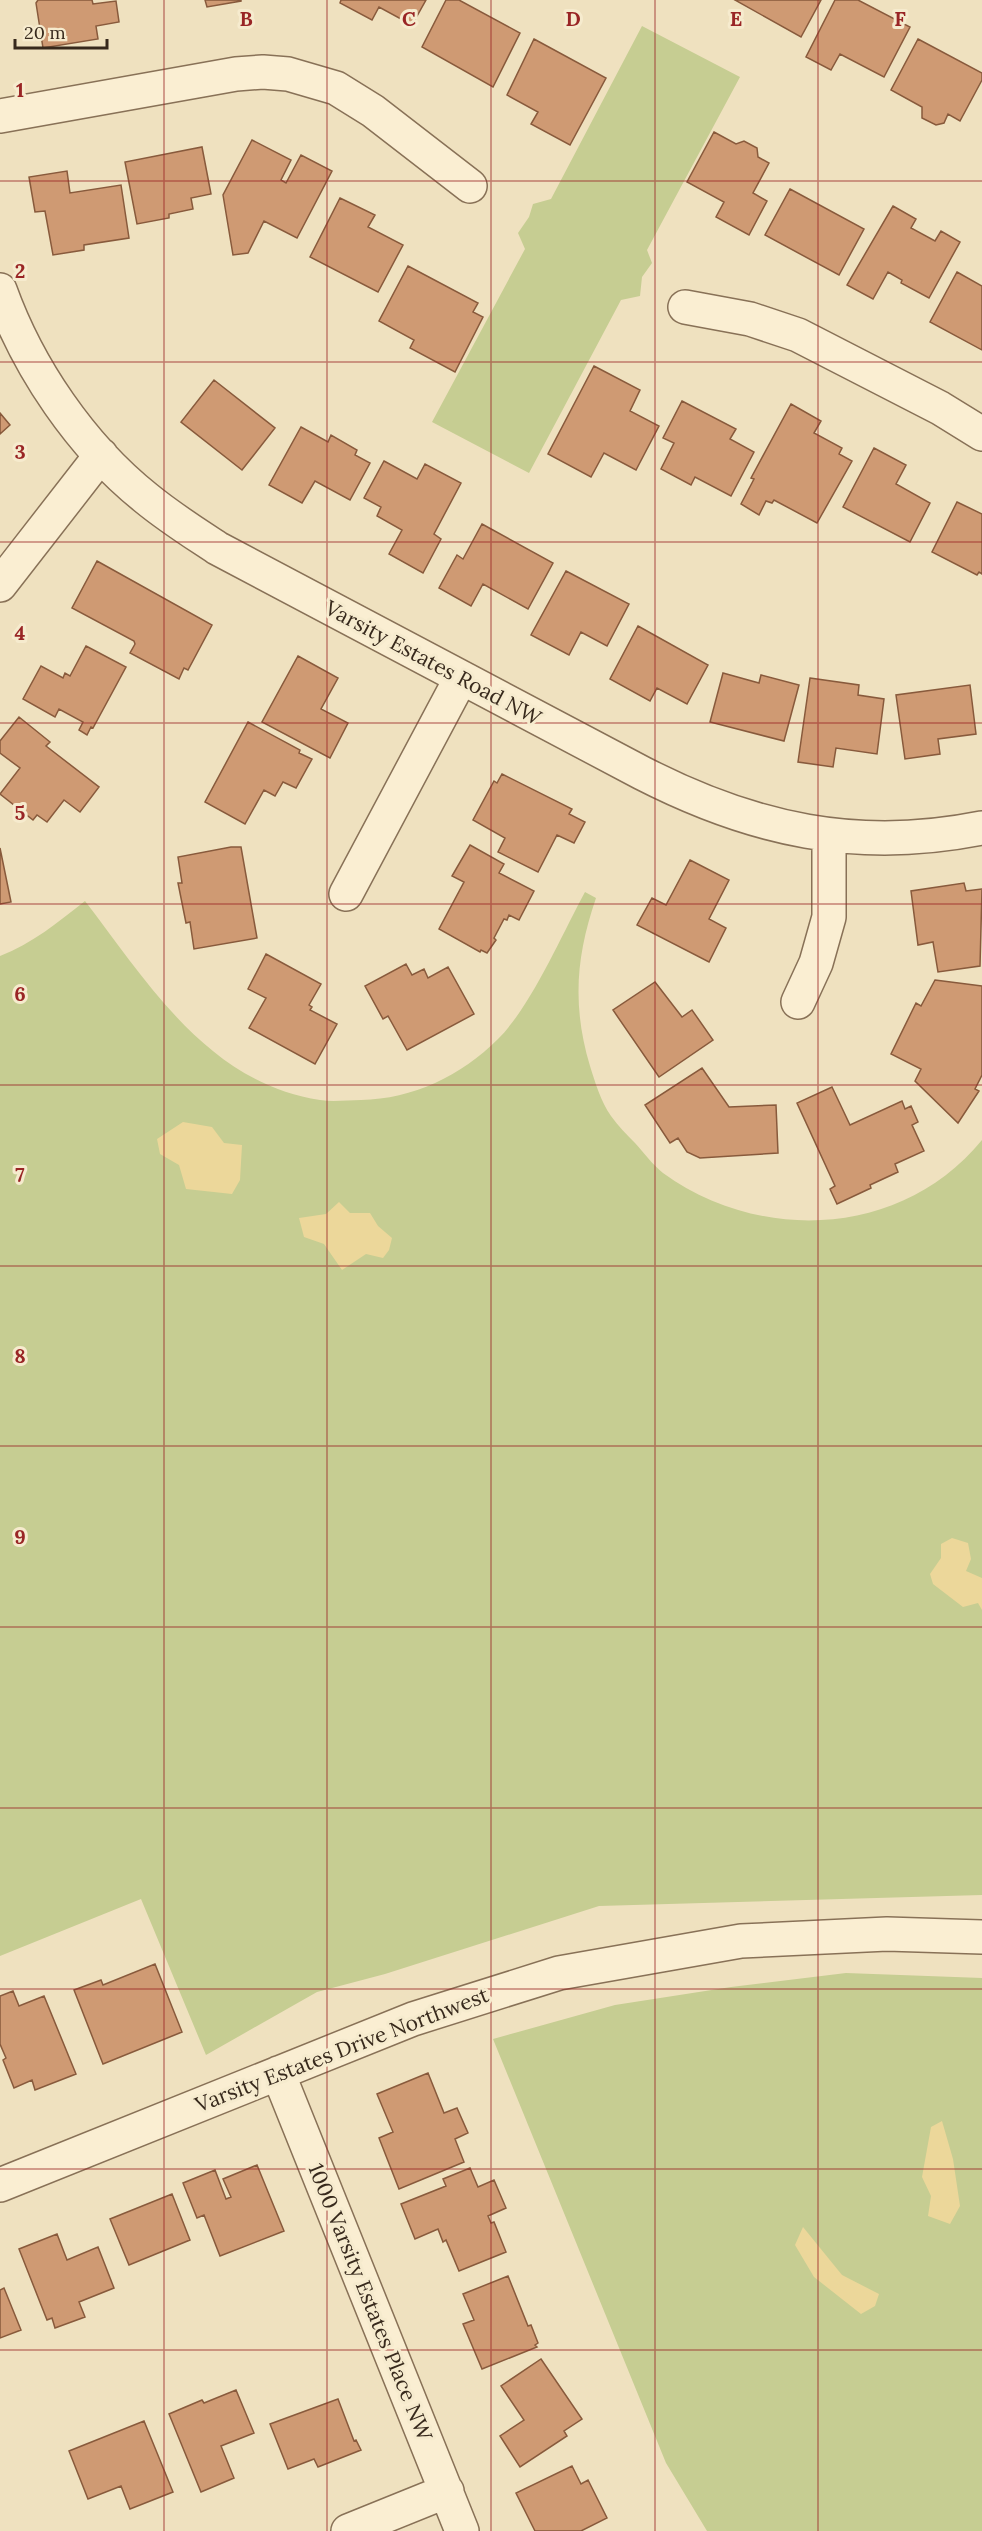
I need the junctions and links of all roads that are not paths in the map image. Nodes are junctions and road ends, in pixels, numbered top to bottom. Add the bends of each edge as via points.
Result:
1 (0, 116) edge
2 (470, 186) dead end
3 (0, 290) edge
4 (685, 307) dead end
5 (982, 434) edge
6 (101, 455) junction
7 (0, 585) edge
8 (461, 678) junction
9 (982, 828) edge
10 (829, 835) junction
11 (346, 894) dead end
12 (798, 1002) dead end
13 (982, 1937) edge
14 (278, 2073) junction
15 (0, 2185) edge
16 (447, 2490) junction
17 (348, 2531) edge
18 (462, 2531) edge

1 - 2 street via 236,74 288,74 336,88 358,101
3 - 6 street, Varsity Estates Road NW via 43,377
4 - 5 street via 750,319 798,334
6 - 7 street
6 - 8 street, Varsity Estates Road NW via 144,497 218,548
8 - 10 street, Varsity Estates Road NW via 680,793 783,828
8 - 11 street
9 - 10 street, Varsity Estates Road NW via 949,835 887,839
10 - 12 street via 829,917 816,963
13 - 14 street, Varsity Estates Drive Northwest via 886,1934 741,1941 559,1973 413,2019
14 - 15 street, Varsity Estates Drive Northwest
14 - 16 street, 1000 Varsity Estates Place NW
16 - 17 street
16 - 18 street, 1000 Varsity Estates Place NW

